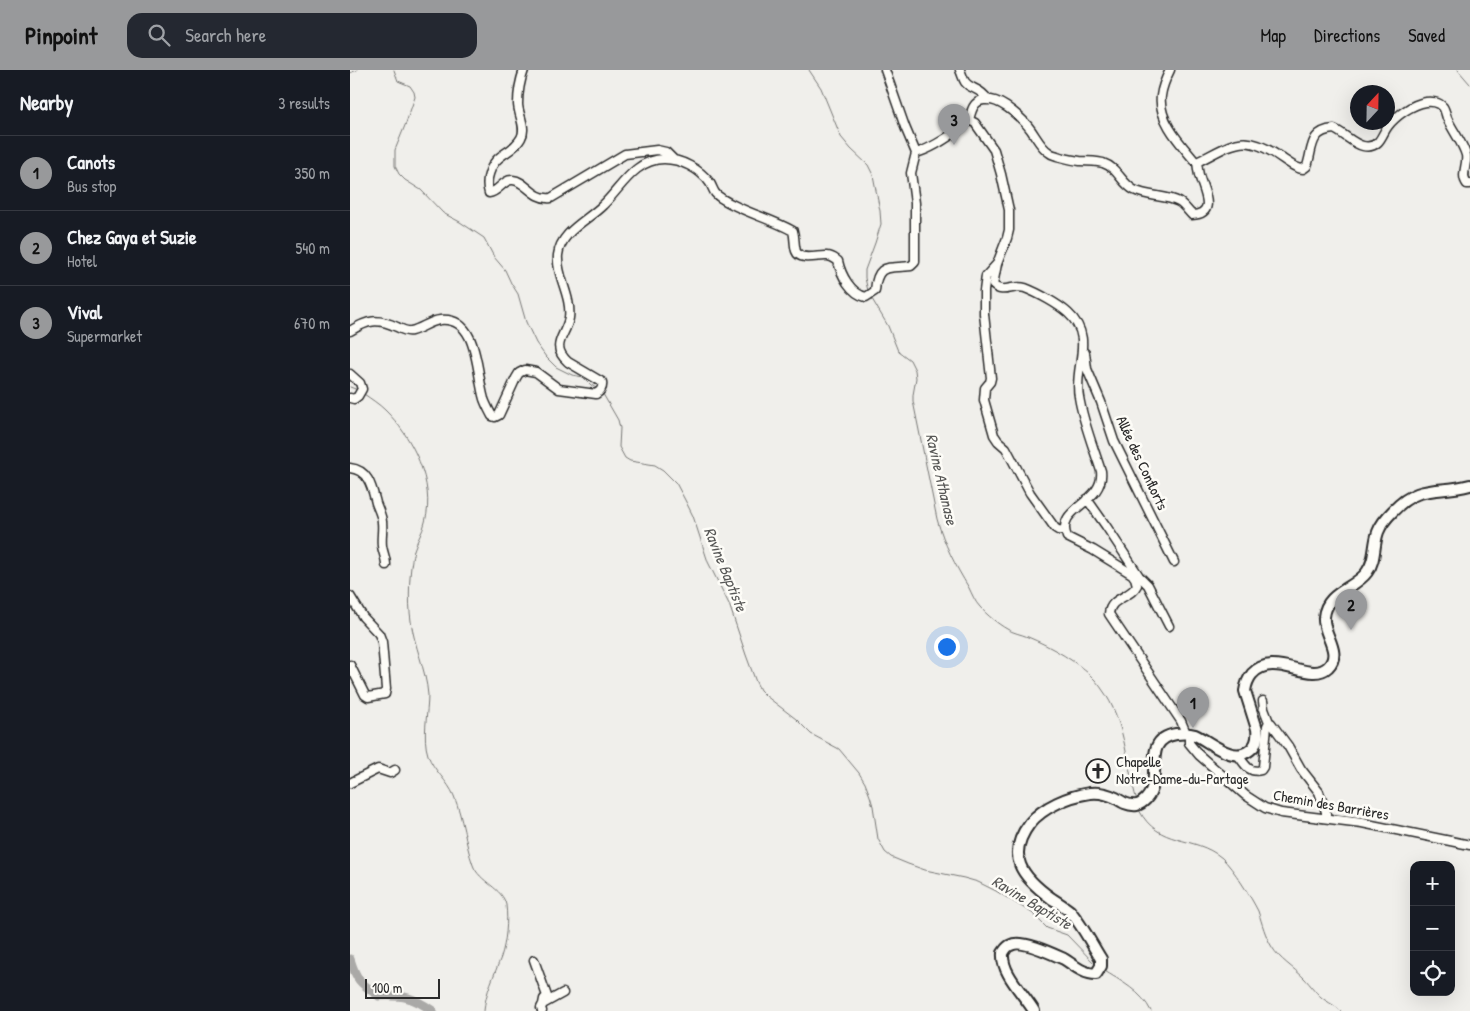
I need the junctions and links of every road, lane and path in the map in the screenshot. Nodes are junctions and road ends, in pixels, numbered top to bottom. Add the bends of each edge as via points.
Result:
1 (524, 70) edge
2 (885, 70) edge
3 (960, 70) edge
4 (1170, 70) edge
5 (988, 100) junction
6 (969, 120) junction
7 (916, 153) junction
8 (673, 159) junction
9 (1197, 162) junction
10 (1470, 184) edge
11 (997, 264) junction
12 (350, 331) edge
13 (1083, 344) junction
14 (350, 374) edge
15 (350, 398) edge
16 (350, 468) edge
17 (1470, 486) edge
18 (1087, 499) junction
19 (1065, 531) junction
20 (1174, 562) dead end
21 (386, 565) dead end
22 (350, 596) edge
23 (1169, 626) dead end
24 (350, 665) edge
25 (1263, 701) dead end
26 (1269, 722) junction
27 (1187, 733) junction
28 (1238, 755) junction
29 (395, 770) dead end
30 (350, 783) edge
31 (1326, 818) junction
32 (1470, 845) edge
33 (534, 960) dead end
34 (563, 993) dead end
35 (543, 1007) edge
36 (1034, 1011) edge

1 - 8 street via 518,88 523,136 491,167 487,183 490,193 504,183 516,180 546,199 625,154 658,150
2 - 7 street
3 - 5 street via 966,83
4 - 9 street via 1161,95 1162,112
5 - 6 street via 974,104
5 - 9 street via 1007,107 1050,154 1101,162 1134,190 1176,200 1192,215 1201,214 1207,207
6 - 7 street via 938,143
6 - 11 street via 975,123 994,150 1009,210 1009,230
7 - 8 street via 911,173 915,203 915,262 911,266 884,268 876,278 875,291 866,297 854,292 838,261 832,256 799,255 793,231 732,205 719,197 700,174
8 - 12 street via 655,160 637,169 602,206 572,230 560,248 558,268 569,312 559,351 568,362 602,382 603,386 596,394 559,389 536,372 525,370 519,373 499,416 495,417 484,398 468,335 457,323 438,320 405,331 374,321
9 - 10 street via 1237,143 1253,142 1304,169 1314,139 1321,132 1334,129 1362,146 1375,144 1403,112 1431,101 1443,107 1464,150 1465,181
11 - 13 street, Allée des Conflorts via 993,285 997,289 1025,288 1052,302 1078,324
11 - 19 street via 986,276 984,291 991,378 984,388 984,400 994,435 1006,448 1030,493 1055,528
13 - 18 street via 1078,396 1102,477 1096,491
13 - 20 street, Allée des Conflorts via 1087,369 1114,441
14 - 15 street via 362,390 358,396
16 - 21 street via 361,472 370,482 382,522
17 - 28 main road via 1413,494 1389,514 1379,529 1367,572 1334,598 1325,611 1324,622 1334,651 1329,666 1315,672 1266,666 1254,672 1247,681 1245,691 1258,735 1252,748
18 - 19 street via 1071,514 1064,526
18 - 23 street via 1148,585
19 - 27 street, Chemin des Barrières via 1067,537 1135,578 1135,589 1112,604 1109,614
22 - 24 street via 382,642 384,694 368,697
25 - 26 street
26 - 28 street via 1261,770 1250,770
26 - 31 street via 1286,741 1301,769 1319,792
27 - 28 main road
27 - 31 street, Chemin des Barrières via 1189,743 1199,755 1254,802 1281,813
27 - 36 main road via 1169,735 1158,743 1153,787 1142,803 1128,804 1110,796 1089,793 1058,802 1035,817 1024,831 1018,845 1018,862 1024,872 1068,909 1101,959 1100,970 1090,974 1028,945 1010,945 1003,954 1004,964
29 - 30 street via 390,773 378,769
31 - 32 street, Chemin des Barrières
33 - 35 street via 547,996
34 - 35 street

